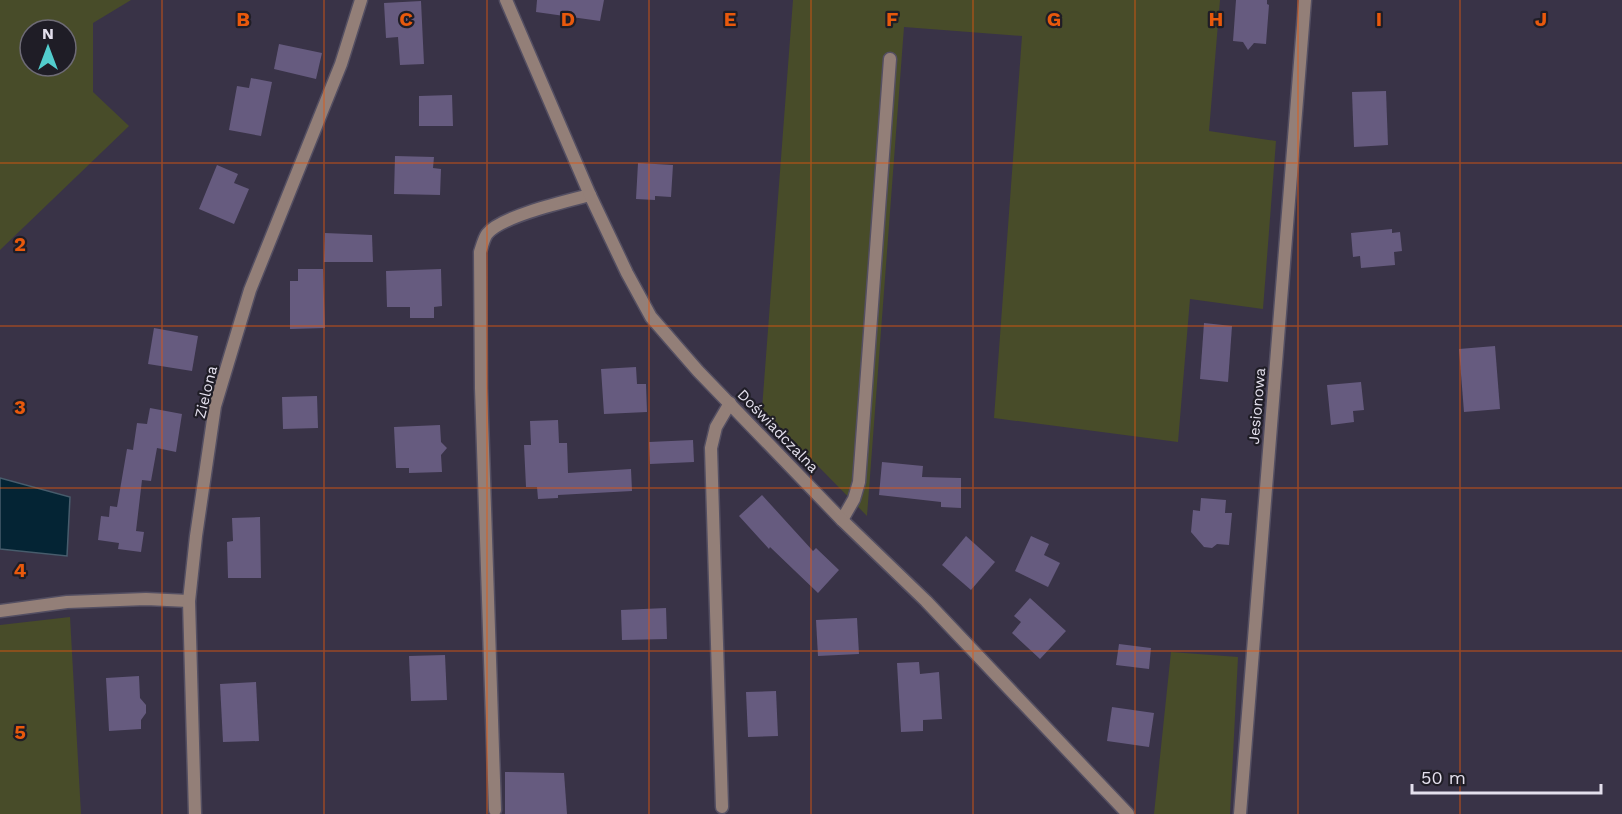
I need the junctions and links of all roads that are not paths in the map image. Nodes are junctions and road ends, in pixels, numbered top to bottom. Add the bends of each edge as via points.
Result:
1 (361, 0) edge
2 (506, 0) edge
3 (1305, 0) edge
4 (890, 59) dead end
5 (590, 195) junction
6 (730, 403) junction
7 (842, 520) junction
8 (189, 601) junction
9 (0, 611) edge
10 (722, 807) dead end
11 (495, 810) dead end
12 (195, 814) edge
13 (1128, 814) edge
14 (1240, 814) edge

1 - 8 street, Zielona via 341,64 250,290 215,406
2 - 5 street, Doświadczalna
3 - 14 street, Jesionowa
4 - 7 street via 859,482
5 - 6 street, Doświadczalna via 651,317
5 - 11 street via 501,222 487,234 480,252
6 - 7 street, Doświadczalna
6 - 10 street via 716,427 711,447
7 - 13 street, Doświadczalna via 926,601
8 - 9 street via 67,602
8 - 12 street, Zielona

